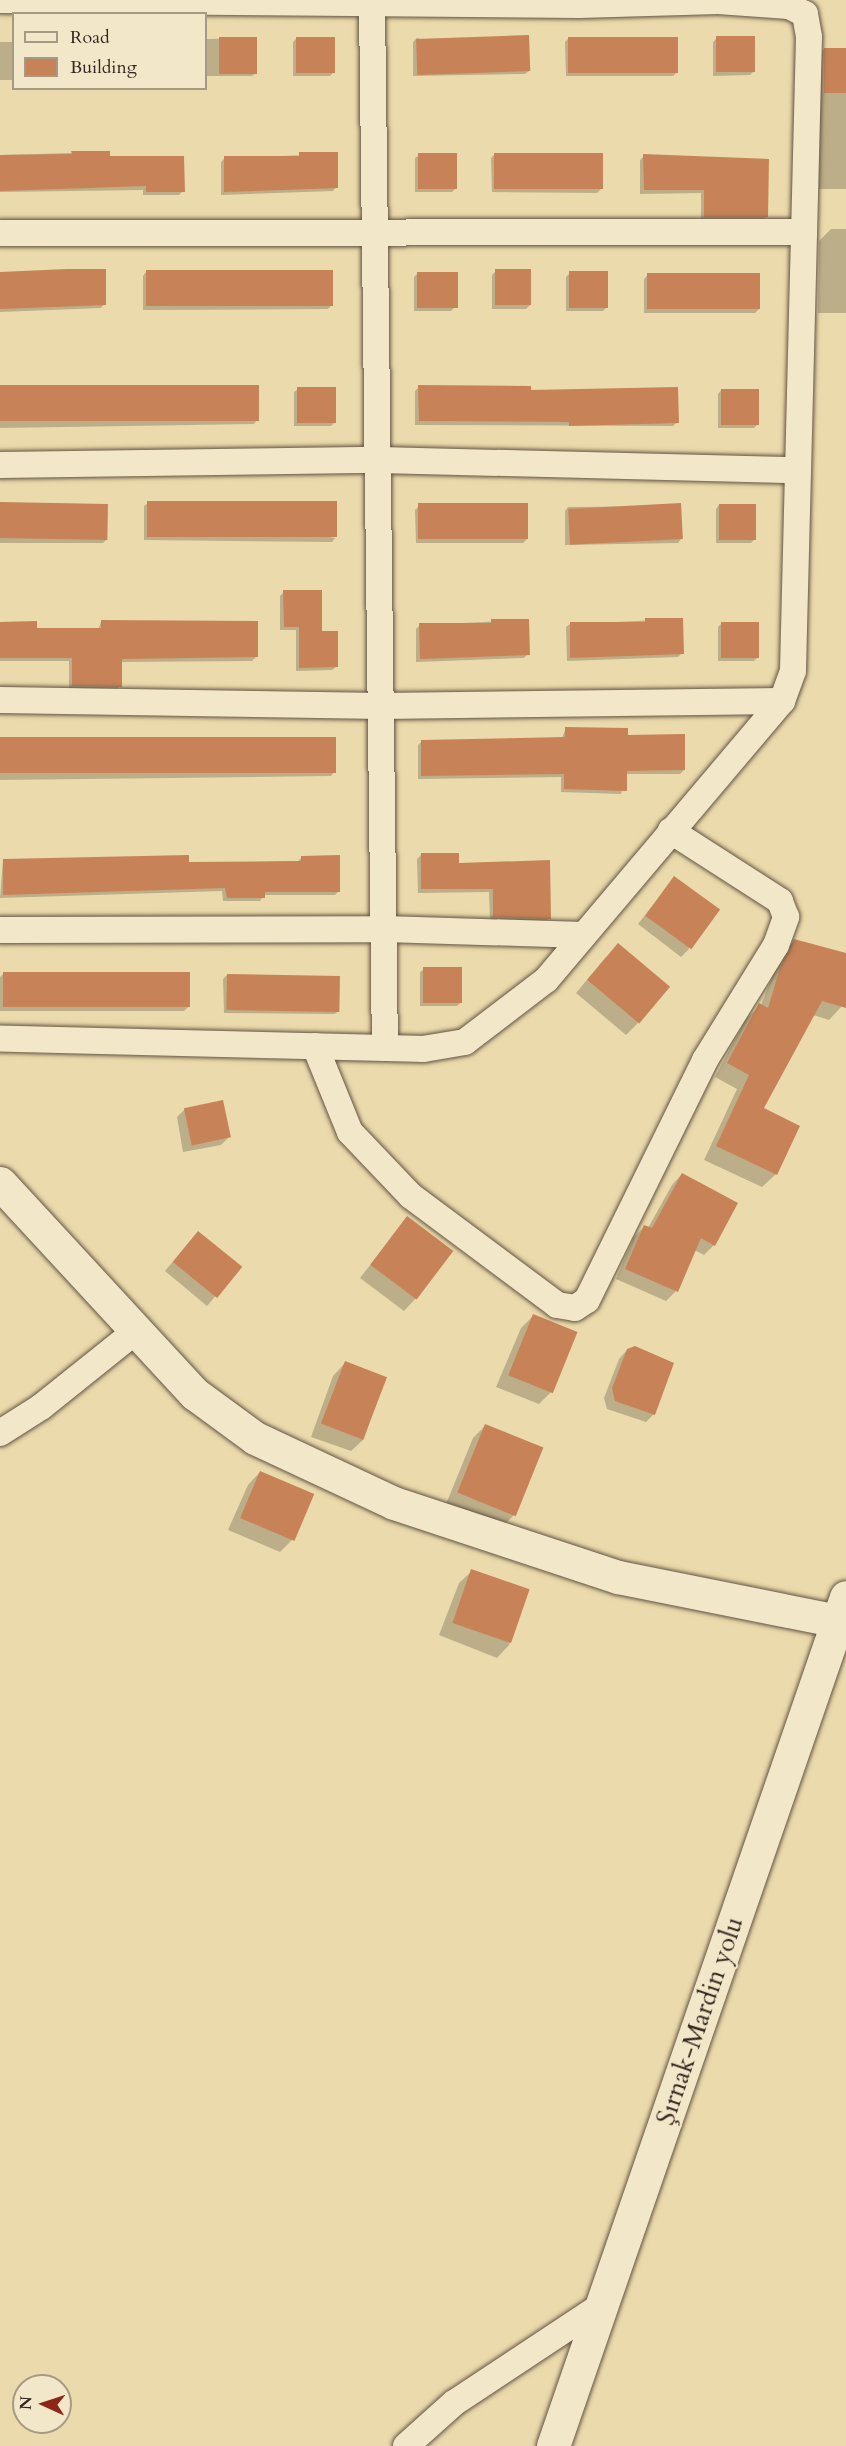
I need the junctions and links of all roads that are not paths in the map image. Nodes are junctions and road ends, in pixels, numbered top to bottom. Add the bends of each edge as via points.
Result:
1 (0, 0) edge
2 (153, 1) edge
3 (719, 1) edge
4 (579, 3) edge
5 (372, 4) junction
6 (376, 231) junction
7 (803, 232) junction
8 (0, 233) edge
9 (379, 460) junction
10 (0, 465) edge
11 (796, 470) junction
12 (0, 700) edge
13 (782, 701) junction
14 (382, 706) junction
15 (671, 831) junction
16 (384, 928) junction
17 (0, 930) edge
18 (584, 935) junction
19 (0, 1040) edge
20 (315, 1046) junction
21 (385, 1048) junction
22 (0, 1183) edge
23 (137, 1330) junction
24 (0, 1433) edge
25 (842, 1609) edge
26 (602, 2305) junction
27 (406, 2446) edge
28 (553, 2446) edge

1 - 2 street
2 - 5 street
3 - 4 street
3 - 7 street via 789,6 805,14 809,36
4 - 5 street
5 - 6 street
6 - 7 street
6 - 8 street
6 - 9 street
7 - 11 street
9 - 10 street
9 - 11 street
9 - 14 street
11 - 13 street via 793,671
12 - 14 street
13 - 14 street
13 - 15 street
14 - 16 street
15 - 18 street
15 - 20 street via 780,901 786,917 776,945 705,1060 588,1300 575,1308 557,1305 411,1196 350,1132
16 - 17 street
16 - 18 street
16 - 21 street
18 - 21 street via 546,980 465,1042 423,1049
19 - 20 street
20 - 21 street
22 - 23 street
23 - 24 street via 41,1407
23 - 25 street via 195,1394 255,1438 394,1503 618,1577
25 - 26 street, Şırnak-Mardin yolu
26 - 27 street via 454,2403
26 - 28 street, Şırnak-Mardin yolu

